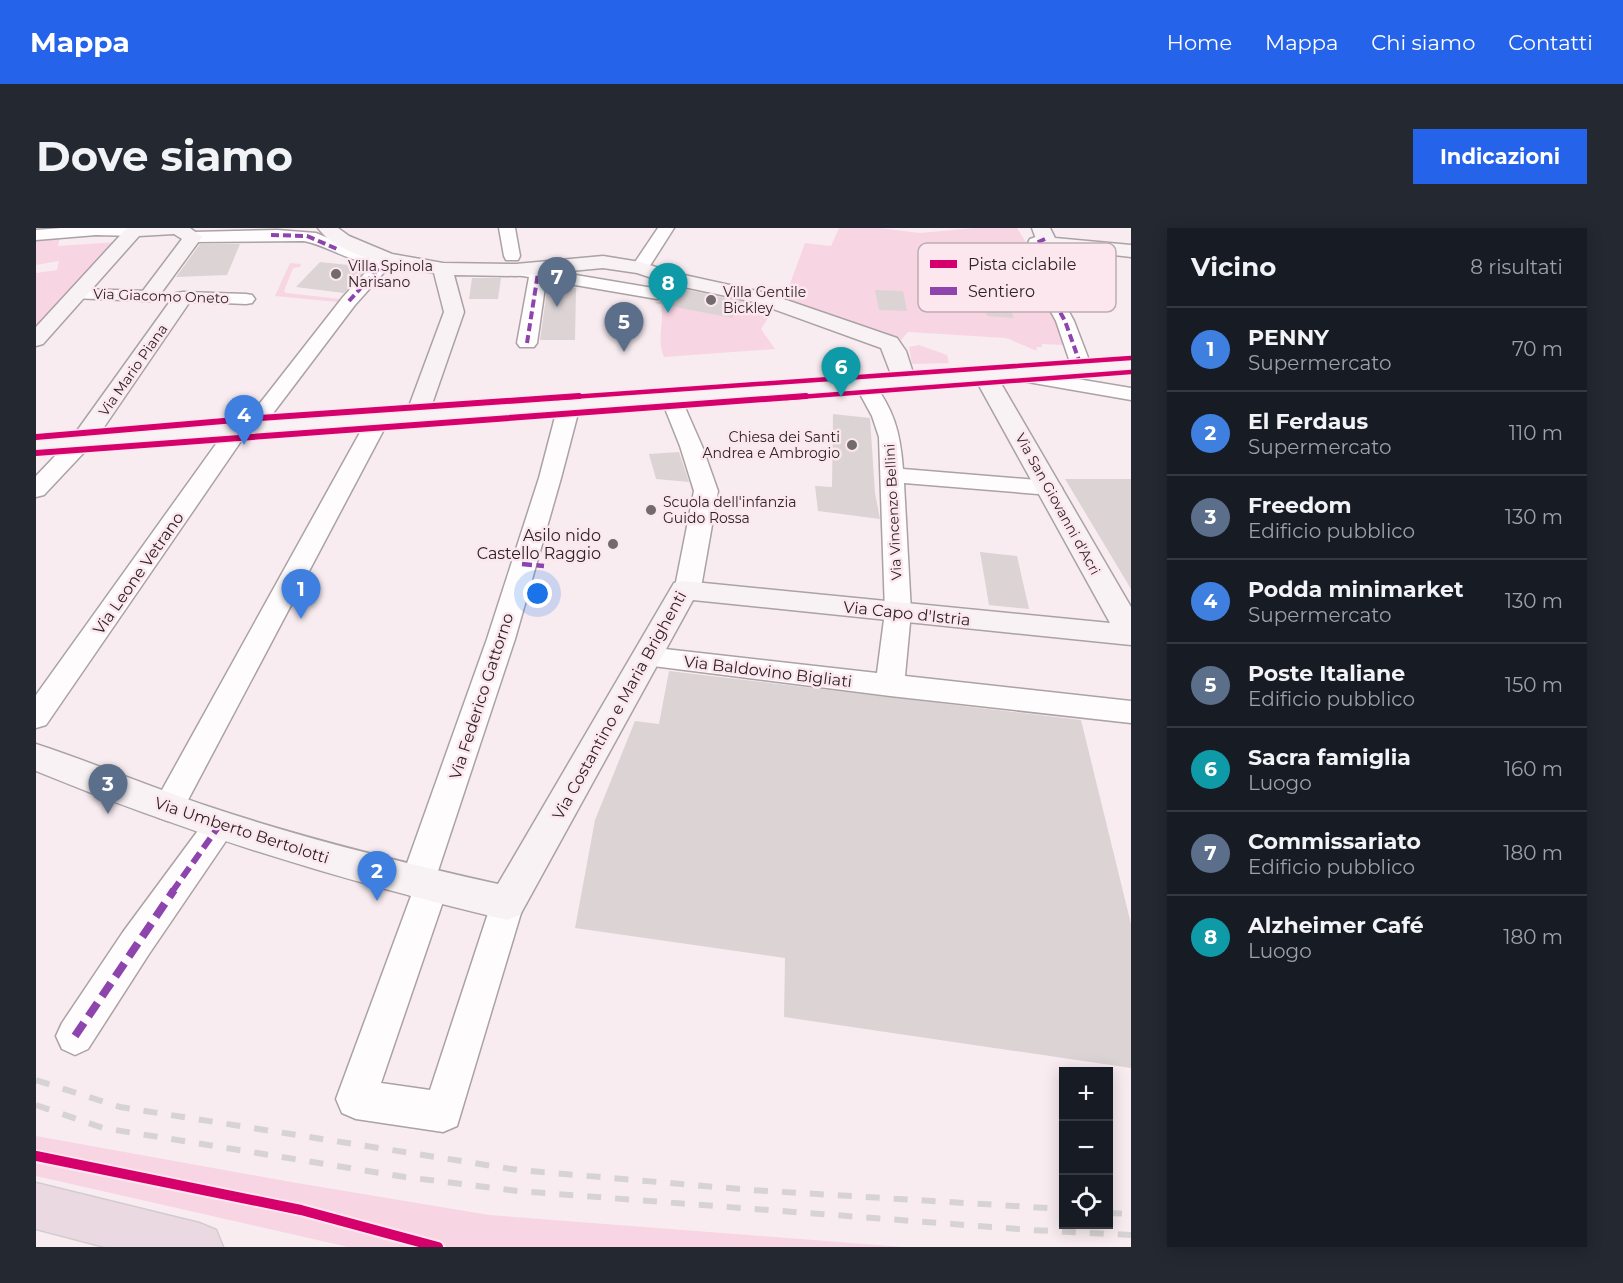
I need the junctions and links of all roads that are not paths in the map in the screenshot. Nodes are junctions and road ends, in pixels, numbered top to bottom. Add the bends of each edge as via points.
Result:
1 (327, 228) edge
2 (507, 228) edge
3 (666, 228) edge
4 (129, 230) edge
5 (184, 231) edge
6 (36, 235) edge
7 (1116, 250) edge
8 (1131, 251) edge
9 (387, 260) junction
10 (514, 263) junction
11 (640, 268) junction
12 (443, 269) junction
13 (538, 273) junction
14 (663, 286) junction
15 (77, 294) junction
16 (149, 296) junction
17 (183, 297) junction
18 (246, 299) dead end
19 (1060, 312) edge
20 (36, 340) edge
21 (527, 342) dead end
22 (1131, 364) edge
23 (1082, 368) junction
24 (998, 375) junction
25 (905, 380) junction
26 (864, 383) junction
27 (1131, 394) edge
28 (670, 396) junction
29 (566, 404) junction
30 (417, 415) junction
31 (379, 418) junction
32 (248, 428) junction
33 (82, 441) junction
34 (36, 445) edge
35 (891, 476) junction
36 (1050, 489) junction
37 (36, 490) edge
38 (684, 590) junction
39 (898, 612) junction
40 (1131, 634) edge
41 (647, 657) junction
42 (890, 686) junction
43 (1131, 712) edge
44 (36, 717) edge
45 (36, 757) edge
46 (168, 808) junction
47 (219, 826) junction
48 (424, 885) junction
49 (507, 903) junction
50 (75, 1036) dead end
51 (36, 1206) edge
52 (199, 1247) edge

1 - 9 street via 343,240
2 - 10 street
3 - 11 street
4 - 5 street
4 - 6 street
4 - 15 street
5 - 9 street via 307,236 359,259
5 - 16 street
7 - 8 street
9 - 12 street
9 - 32 street, Via Leone Vetrano via 349,301
10 - 11 street via 603,262
10 - 12 street
10 - 13 street
11 - 14 street
12 - 30 street via 454,312
13 - 14 street
13 - 21 street
14 - 25 street via 759,297 890,343 896,349
15 - 16 street, Via Giacomo Oneto
15 - 20 street
16 - 17 street, Via Giacomo Oneto
17 - 18 street, Via Giacomo Oneto
17 - 33 street, Via Mario Piana
19 - 23 street
22 - 23 street
23 - 24 street
24 - 25 street
24 - 27 street
24 - 36 street, Via San Giovanni d'Acri
25 - 26 street
26 - 28 street
26 - 35 street, Via Vincenzo Bellini via 890,437
28 - 29 street
28 - 38 street, Via Costantino e Maria Brighenti via 706,491
29 - 30 street
29 - 48 street, Via Federico Gattorno via 533,565 501,639
30 - 31 street
31 - 32 street
31 - 46 street
32 - 33 street
32 - 44 street, Via Leone Vetrano
33 - 34 street
33 - 37 street
35 - 36 street
35 - 39 street, Via Vincenzo Bellini
36 - 40 street, Via San Giovanni d'Acri
38 - 39 street, Via Capo d'Istria
38 - 41 street, Via Costantino e Maria Brighenti
39 - 40 street, Via Capo d'Istria
39 - 42 street
41 - 42 street, Via Baldovino Bigliati
41 - 49 street, Via Costantino e Maria Brighenti
42 - 43 street, Via Baldovino Bigliati
45 - 46 street, Via Umberto Bertolotti
46 - 47 street, Via Umberto Bertolotti
47 - 48 street, Via Umberto Bertolotti
47 - 50 street
48 - 49 street, Via Umberto Bertolotti
48 - 49 street, Via Federico Gattorno via 356,1099 443,1112
51 - 52 highway

